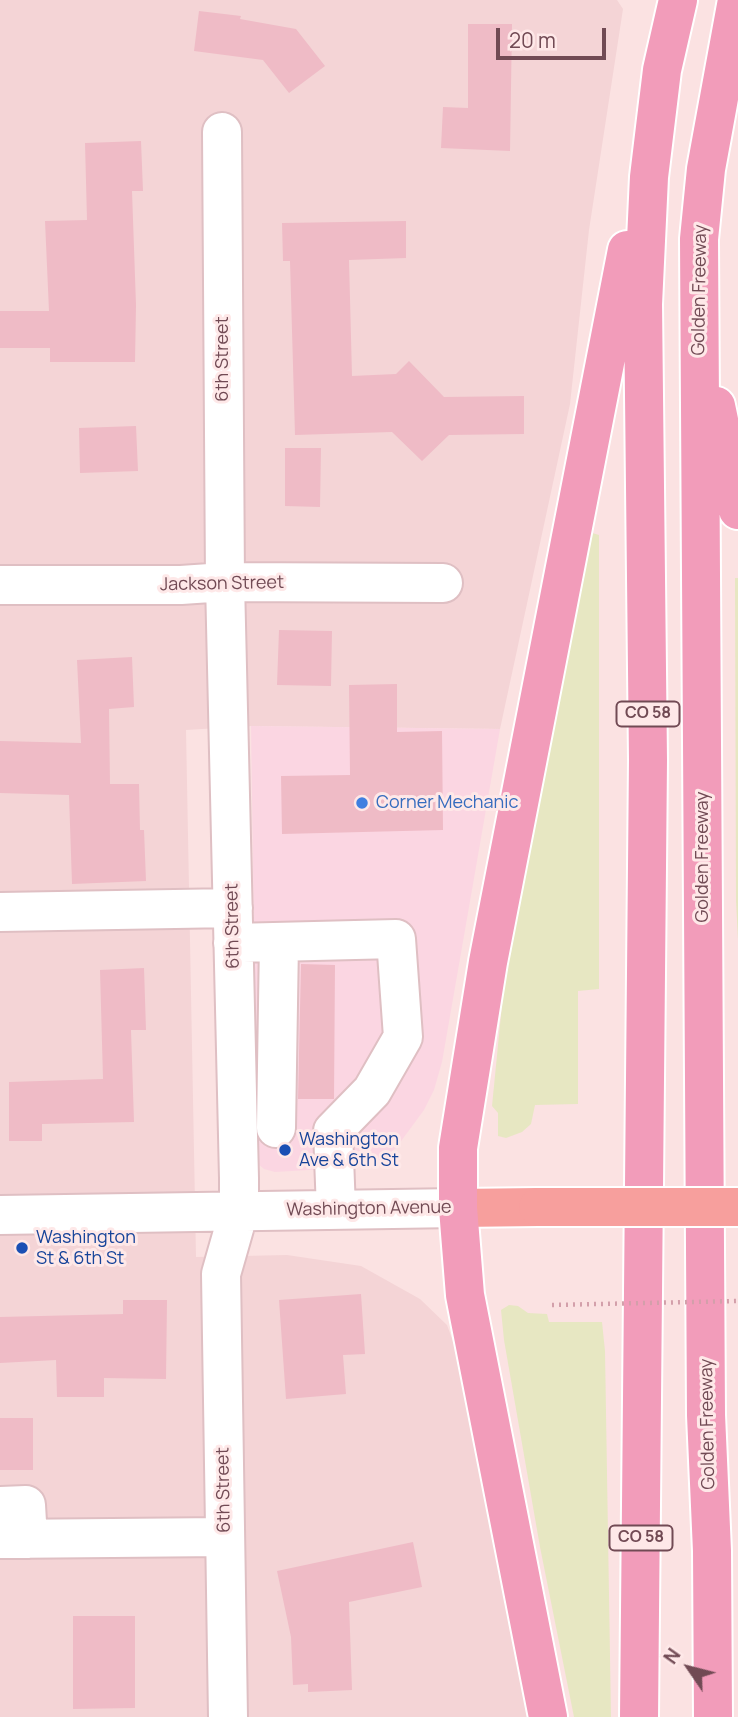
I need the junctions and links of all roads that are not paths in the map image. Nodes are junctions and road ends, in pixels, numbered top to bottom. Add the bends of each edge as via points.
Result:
1 (678, 0) edge
2 (737, 0) edge
3 (662, 70) junction
4 (222, 132) dead end
5 (699, 324) junction
6 (738, 510) edge
7 (225, 582) junction
8 (443, 583) dead end
9 (0, 585) edge
10 (0, 912) edge
11 (233, 926) junction
12 (279, 942) junction
13 (237, 1126) junction
14 (276, 1128) junction
15 (333, 1131) junction
16 (738, 1207) edge
17 (458, 1208) junction
18 (336, 1210) junction
19 (239, 1211) junction
20 (0, 1215) edge
21 (0, 1506) edge
22 (224, 1537) junction
23 (14, 1539) edge
24 (228, 1717) edge
25 (548, 1717) edge
26 (639, 1717) edge
27 (713, 1717) edge

1 - 3 highway, CO 58
2 - 5 highway, Golden Freeway / CO 58 via 706,169
3 - 17 highway via 488,962 458,1148
3 - 26 highway, CO 58 via 649,177 643,304 648,760
4 - 7 street, 6th Street
5 - 6 highway
5 - 27 highway, Golden Freeway / CO 58 via 706,1415
7 - 8 street, Jackson Street
7 - 9 street, Jackson Street
7 - 11 street, 6th Street
10 - 11 street
11 - 12 street
11 - 13 street, 6th Street
12 - 14 street
12 - 15 street via 396,939 403,1037 372,1091
13 - 14 street
13 - 19 street, 6th Street
14 - 15 street
15 - 18 street
16 - 17 main road, Washington Avenue, bridge
17 - 18 street, Washington Avenue
17 - 25 highway via 465,1295
18 - 19 street, Washington Avenue
19 - 20 street, Washington Avenue
19 - 22 street, 6th Street via 221,1274
21 - 23 street via 26,1505
22 - 23 street
22 - 24 street, 6th Street

